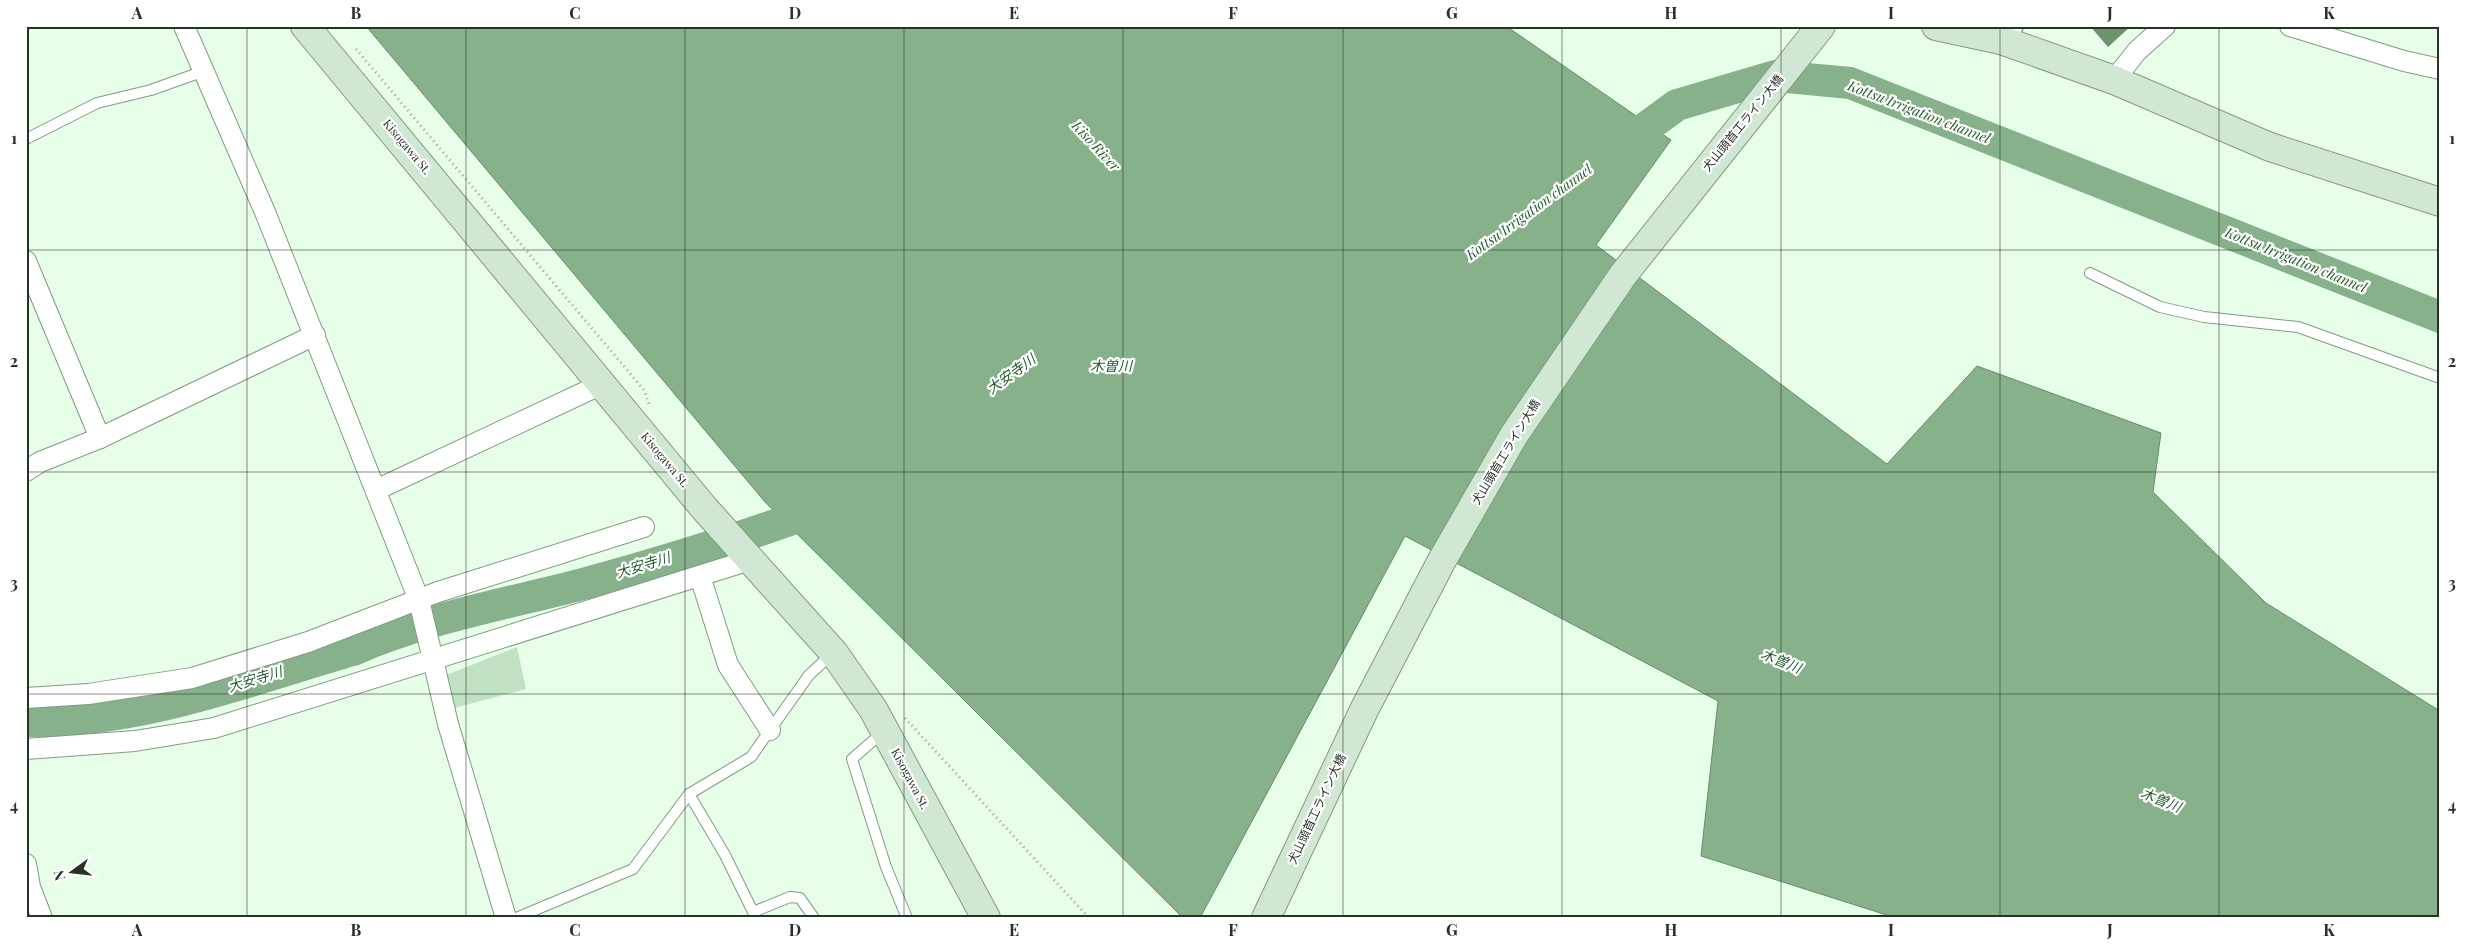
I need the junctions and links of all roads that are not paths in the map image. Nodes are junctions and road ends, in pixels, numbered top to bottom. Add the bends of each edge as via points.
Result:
1 (306, 26) edge
2 (1936, 26) edge
3 (2165, 26) edge
4 (2290, 26) edge
5 (1820, 28) edge
6 (189, 30) edge
7 (2007, 33) edge
8 (2440, 69) edge
9 (204, 71) junction
10 (2114, 80) junction
11 (26, 139) edge
12 (2440, 202) edge
13 (26, 261) edge
14 (2090, 273) dead end
15 (315, 335) junction
16 (2440, 378) edge
17 (602, 384) junction
18 (100, 438) junction
19 (26, 471) edge
20 (376, 490) junction
21 (644, 527) dead end
22 (746, 556) junction
23 (700, 576) junction
24 (420, 604) junction
25 (834, 653) junction
26 (431, 655) junction
27 (26, 698) edge
28 (770, 730) junction
29 (885, 731) junction
30 (26, 749) edge
31 (689, 794) junction
32 (26, 864) edge
33 (42, 918) edge
34 (506, 918) edge
35 (516, 918) edge
36 (814, 918) edge
37 (907, 918) edge
38 (986, 918) edge
39 (1266, 918) edge

1 - 17 street, Kisogawa St.
2 - 7 street
3 - 10 street via 2136,51
4 - 8 street
5 - 39 street, 犬山頭首工ライン大橋 via 1623,275 1514,435 1441,562 1364,710
6 - 9 street
7 - 10 street
9 - 11 lane via 150,90 98,103
9 - 15 street via 266,212
10 - 12 street via 2270,147
13 - 18 street
14 - 16 lane via 2160,307 2204,317 2298,327
15 - 18 street
15 - 20 street
17 - 20 street
17 - 22 street, Kisogawa St.
18 - 19 street via 40,462
20 - 24 street
21 - 24 street
22 - 23 street
22 - 25 street, Kisogawa St.
23 - 26 street
23 - 28 street via 728,665
24 - 26 street
24 - 27 street via 192,678 88,694
25 - 28 lane via 809,676
25 - 29 street, Kisogawa St.
26 - 30 street via 214,728 136,741
26 - 34 street via 473,813
28 - 31 lane via 751,757
29 - 37 lane via 852,759 886,867
29 - 38 street, Kisogawa St.
31 - 35 lane via 633,869
31 - 36 lane via 725,855 753,912 790,898 800,898
32 - 33 street via 30,887

